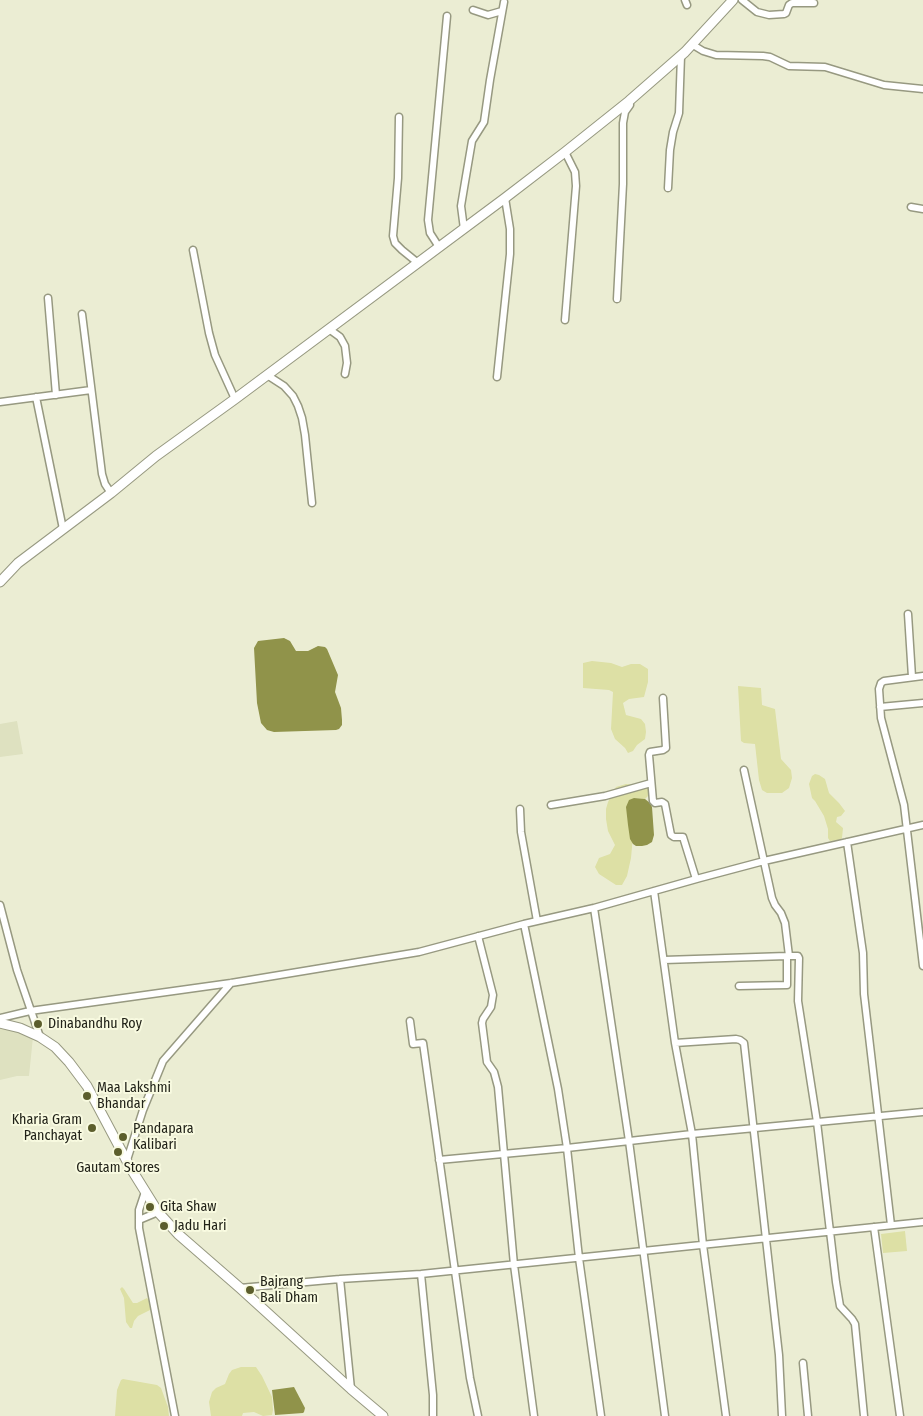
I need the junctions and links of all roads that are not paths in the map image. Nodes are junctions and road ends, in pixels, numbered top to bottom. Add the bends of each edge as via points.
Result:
1 (733, 0) edge
2 (742, 0) edge
3 (504, 2) dead end
4 (814, 3) dead end
5 (473, 10) dead end
6 (502, 10) junction
7 (447, 16) dead end
8 (693, 45) junction
9 (681, 56) junction
10 (923, 89) edge
11 (628, 100) junction
12 (399, 118) dead end
13 (565, 152) junction
14 (668, 188) dead end
15 (505, 198) junction
16 (911, 207) dead end
17 (923, 209) edge
18 (464, 229) junction
19 (439, 247) junction
20 (193, 250) dead end
21 (418, 263) junction
22 (48, 298) dead end
23 (617, 299) dead end
24 (82, 314) dead end
25 (565, 320) dead end
26 (329, 329) junction
27 (346, 374) dead end
28 (267, 375) junction
29 (497, 377) dead end
30 (91, 390) junction
31 (56, 395) junction
32 (36, 397) junction
33 (235, 399) junction
34 (0, 402) edge
35 (111, 493) junction
36 (312, 500) dead end
37 (63, 529) junction
38 (0, 582) edge
39 (908, 614) dead end
40 (923, 676) edge
41 (912, 677) junction
42 (663, 698) dead end
43 (923, 703) edge
44 (880, 706) junction
45 (744, 770) dead end
46 (651, 783) junction
47 (551, 805) dead end
48 (520, 809) dead end
49 (923, 825) edge
50 (907, 829) junction
51 (848, 842) junction
52 (764, 861) junction
53 (696, 879) junction
54 (654, 891) junction
55 (0, 905) edge
56 (594, 908) junction
57 (538, 921) junction
58 (524, 924) junction
59 (478, 936) junction
60 (788, 956) junction
61 (664, 960) junction
62 (923, 966) edge
63 (231, 983) junction
64 (739, 986) dead end
65 (30, 1011) junction
66 (0, 1018) edge
67 (410, 1021) dead end
68 (0, 1023) edge
69 (40, 1037) junction
70 (675, 1043) junction
71 (923, 1112) edge
72 (879, 1117) junction
73 (817, 1122) junction
74 (754, 1128) junction
75 (692, 1134) junction
76 (628, 1141) junction
77 (566, 1148) junction
78 (504, 1154) junction
79 (127, 1160) junction
80 (439, 1160) junction
81 (145, 1192) junction
82 (158, 1212) junction
83 (139, 1220) junction
84 (923, 1222) edge
85 (892, 1225) junction
86 (874, 1227) junction
87 (830, 1232) junction
88 (765, 1238) junction
89 (703, 1245) junction
90 (642, 1251) junction
91 (579, 1258) junction
92 (514, 1264) junction
93 (454, 1271) junction
94 (421, 1274) junction
95 (340, 1279) junction
96 (240, 1288) junction
97 (803, 1363) dead end
98 (351, 1389) junction
99 (175, 1416) edge
100 (383, 1416) edge
101 (432, 1416) edge
102 (478, 1416) edge
103 (534, 1416) edge
104 (601, 1416) edge
105 (665, 1416) edge
106 (726, 1416) edge
107 (782, 1416) edge
108 (808, 1416) edge
109 (864, 1416) edge
110 (900, 1416) edge

1 - 8 street
2 - 4 street via 757,12 769,15 786,13 792,3
3 - 6 street
5 - 6 street via 488,15
6 - 18 street via 484,122 472,141 464,182 461,206
7 - 19 street via 428,220 430,233
8 - 9 street
8 - 10 street via 716,55 763,56 789,66 826,68 884,85
9 - 11 street
9 - 14 street via 679,113 670,150
11 - 13 street
11 - 23 street via 630,105 623,123
12 - 21 street via 393,236 395,243
13 - 15 street
13 - 25 street via 575,172 576,186
15 - 18 street
15 - 29 street via 510,254
16 - 17 street
18 - 19 street
19 - 21 street
20 - 33 street via 215,355
21 - 26 street
22 - 31 street
24 - 30 street
26 - 27 street via 346,346
26 - 28 street
28 - 33 street
28 - 36 street via 284,386 298,406
30 - 31 street
30 - 35 street via 102,474
31 - 32 street
32 - 34 street
32 - 37 street
33 - 35 street
35 - 37 street
37 - 38 street
39 - 41 street
40 - 41 street
41 - 44 street via 881,683
42 - 46 street via 666,748 649,753
43 - 44 street
44 - 50 street
45 - 52 street
46 - 47 street via 605,796
46 - 53 street via 654,802 662,802 666,806 671,835 682,836 685,840
48 - 57 street via 521,832
49 - 50 street
50 - 51 street
50 - 62 street
51 - 52 street
51 - 72 street
52 - 53 street
52 - 60 street via 772,899 785,923
53 - 54 street
54 - 56 street
54 - 61 street
55 - 65 street
56 - 57 street
56 - 76 street
57 - 58 street
58 - 59 street
58 - 77 street via 558,1089
59 - 63 street via 419,952
59 - 78 street via 493,995 491,1007 482,1023 487,1062 498,1087
60 - 61 street
60 - 64 street via 787,985
60 - 73 street via 799,958 798,1001
61 - 70 street
63 - 65 street
63 - 79 street via 163,1061
65 - 66 street
65 - 69 street
67 - 80 street via 413,1044 423,1042
68 - 69 street
69 - 79 street via 55,1047 87,1086
70 - 74 street via 736,1039 744,1043
70 - 75 street
71 - 72 street
72 - 73 street
72 - 85 street
73 - 74 street
73 - 87 street
74 - 75 street
74 - 88 street
75 - 76 street
75 - 89 street
76 - 77 street
76 - 90 street
77 - 78 street
77 - 91 street
78 - 80 street
78 - 92 street
79 - 81 street
80 - 93 street
81 - 82 street
81 - 83 street
82 - 83 street
82 - 96 street via 178,1234
83 - 99 street
84 - 85 street
85 - 86 street
86 - 87 street
86 - 110 street
87 - 88 street
87 - 109 street via 839,1301 854,1324
88 - 89 street
88 - 107 street via 779,1355
89 - 90 street
89 - 106 street
90 - 91 street
90 - 105 street
91 - 92 street
91 - 104 street
92 - 93 street
92 - 103 street
93 - 94 street
93 - 102 street
94 - 95 street
94 - 101 street via 433,1395
95 - 96 street
95 - 98 street
96 - 98 street
97 - 108 street
98 - 100 street

